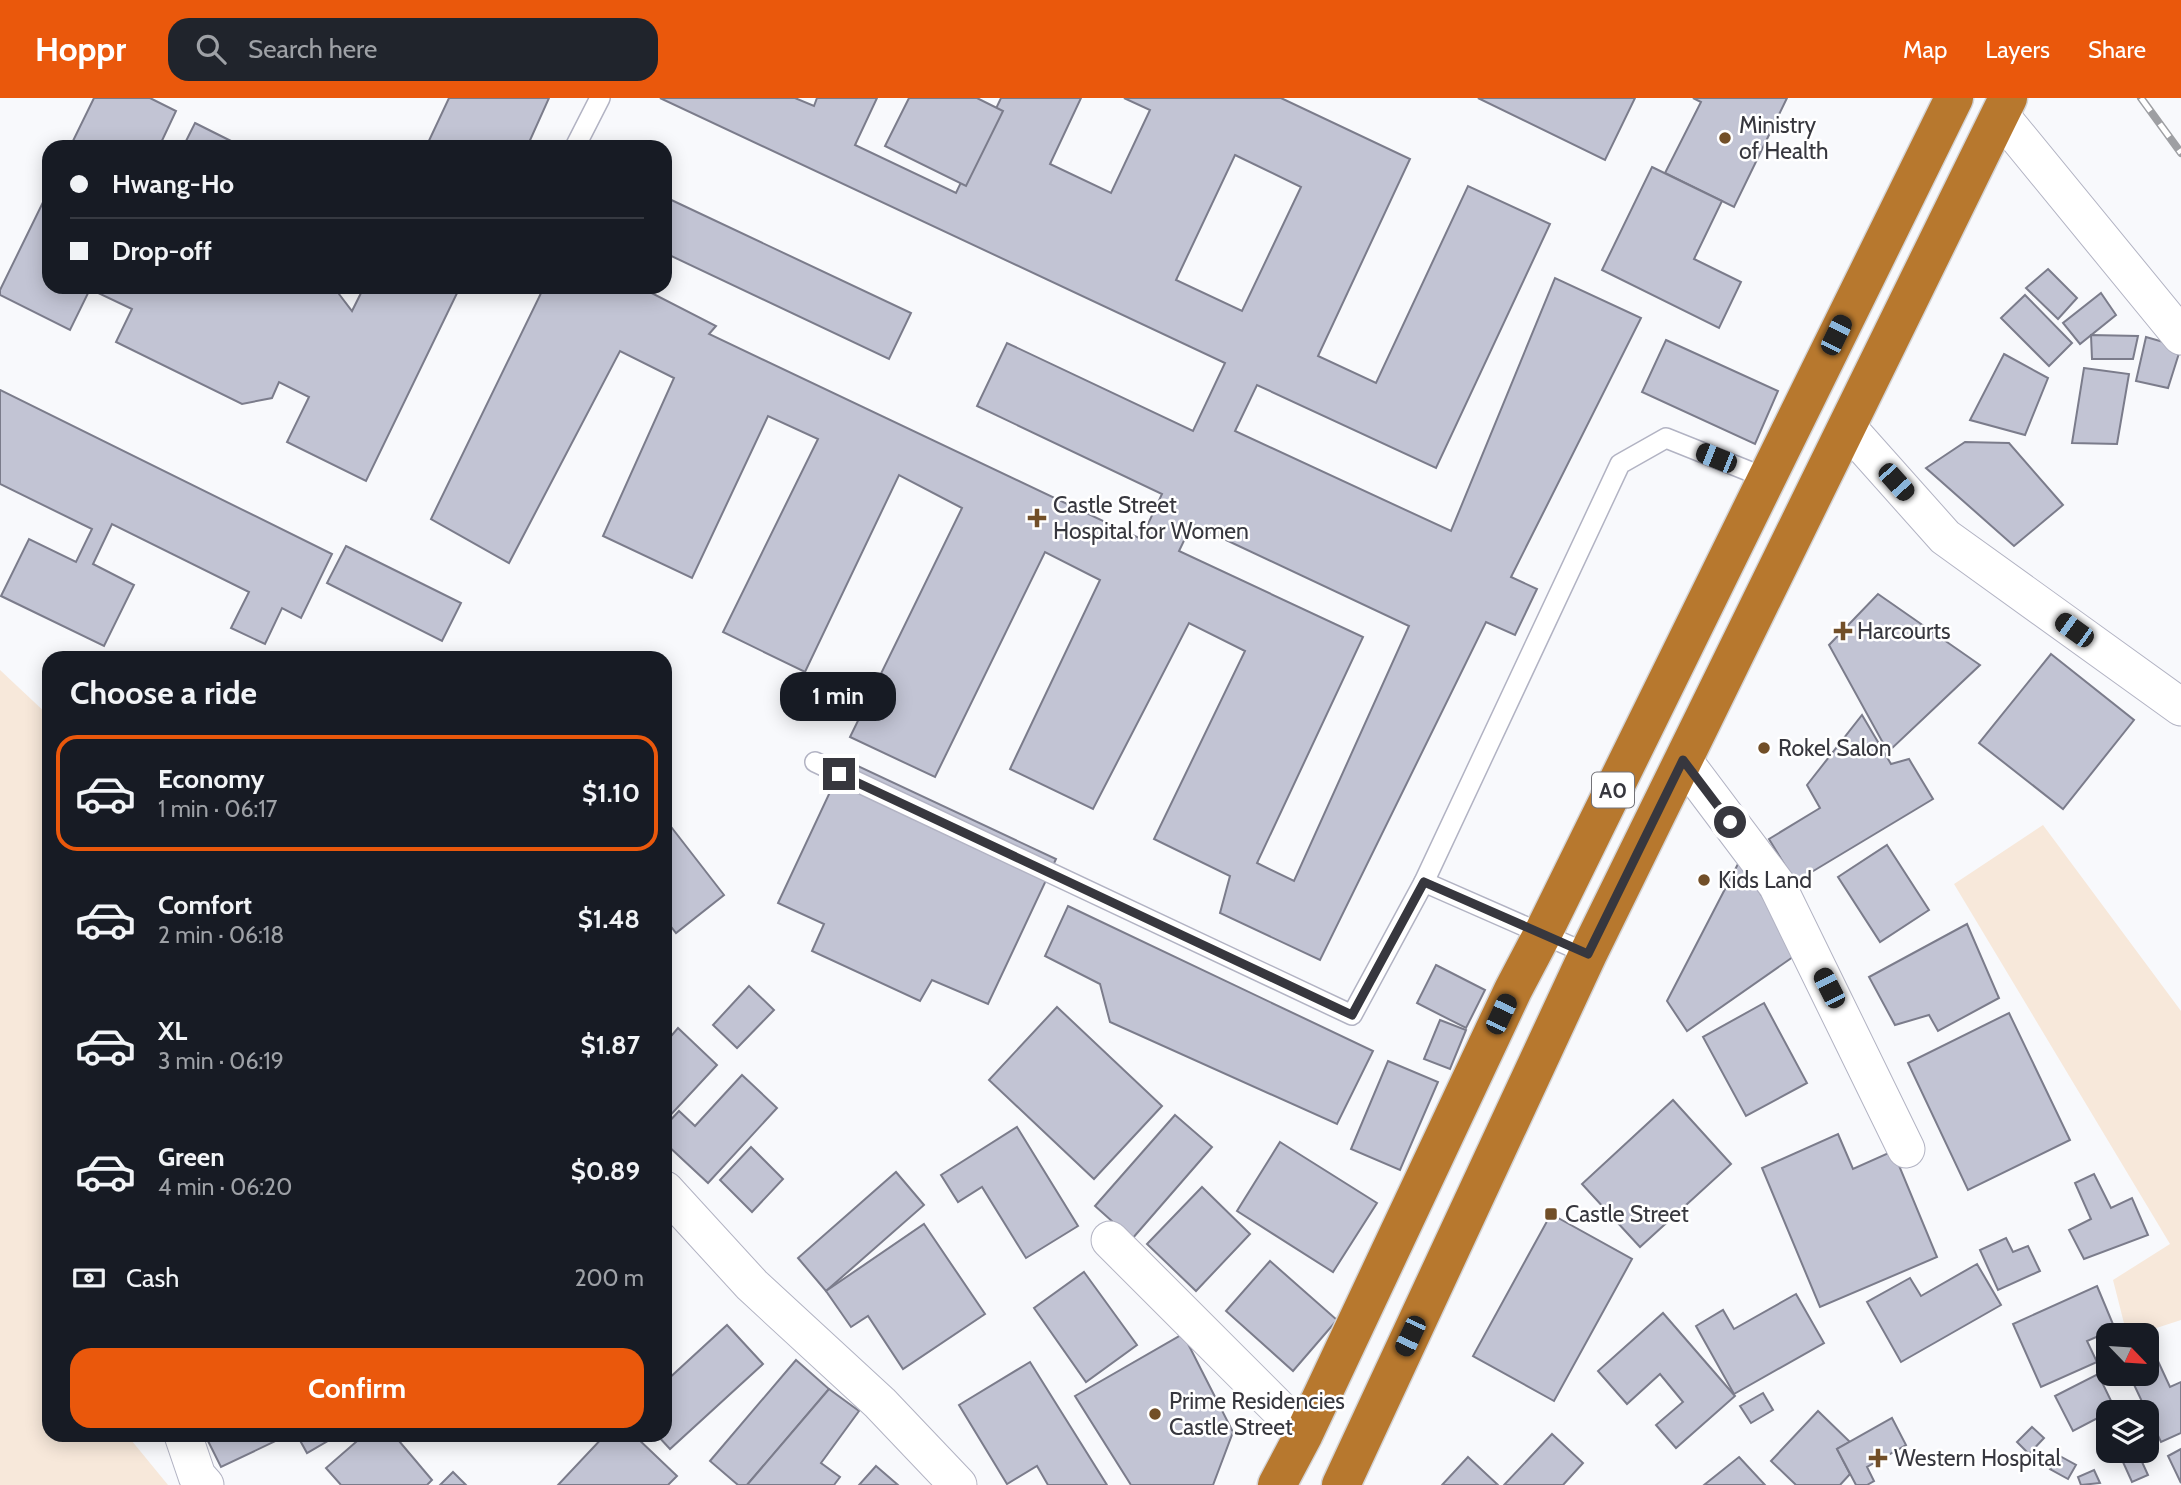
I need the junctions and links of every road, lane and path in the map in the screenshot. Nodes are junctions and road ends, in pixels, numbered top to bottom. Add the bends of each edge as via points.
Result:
1 (600, 98) edge
2 (1954, 98) edge
3 (2004, 106) edge
4 (579, 140) edge
5 (2181, 336) edge
6 (1847, 427) junction
7 (1766, 478) junction
8 (2181, 707) edge
9 (1683, 760) junction
10 (815, 762) dead end
11 (1424, 882) junction
12 (1543, 933) junction
13 (1588, 954) junction
14 (1906, 1149) dead end
15 (672, 1199) edge
16 (1110, 1240) dead end
17 (1304, 1434) junction
18 (185, 1442) edge
19 (205, 1485) edge
20 (958, 1485) edge
21 (1277, 1485) edge
22 (1340, 1485) edge

1 - 4 lane
2 - 7 highway, A0
3 - 5 street
3 - 6 highway, A0
6 - 8 street via 1945,537
6 - 9 highway, A0
7 - 11 lane via 1667,439 1620,464
7 - 12 highway, A0
9 - 13 highway, A0
9 - 14 street via 1777,885
10 - 11 lane via 1352,1015
11 - 12 lane
12 - 13 lane
12 - 17 highway, A0
13 - 22 highway, A0
15 - 20 street via 752,1285 880,1404
16 - 17 street
17 - 21 highway, A0
18 - 19 street via 197,1476

